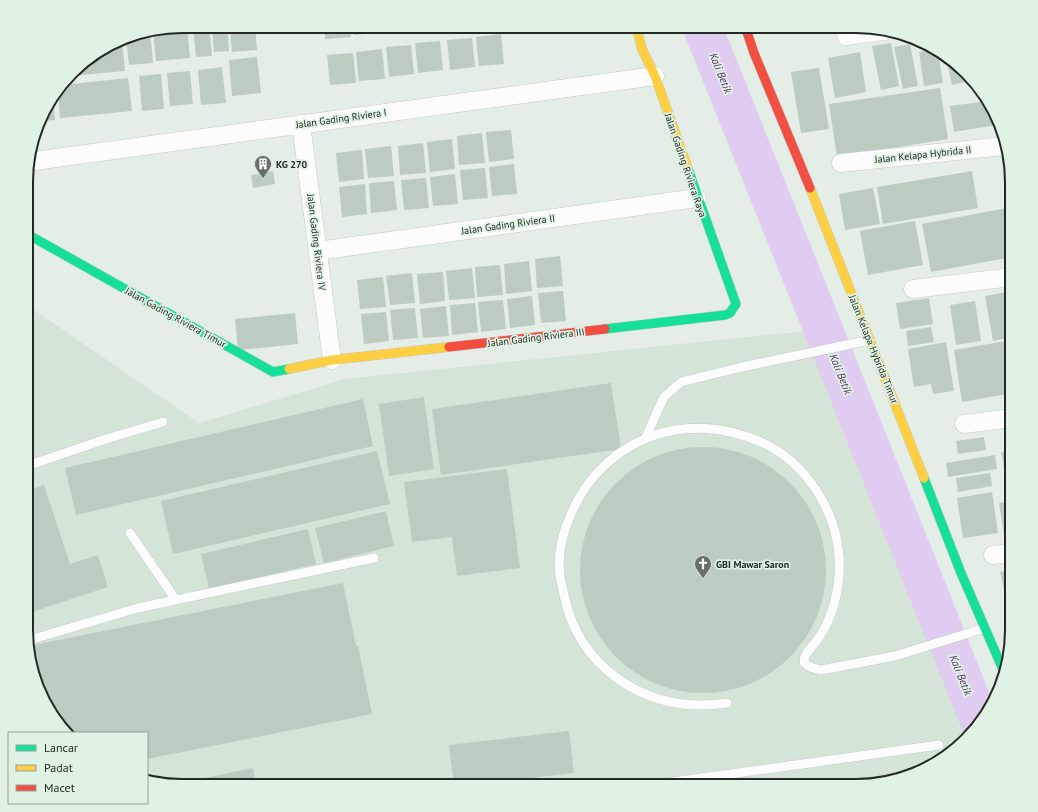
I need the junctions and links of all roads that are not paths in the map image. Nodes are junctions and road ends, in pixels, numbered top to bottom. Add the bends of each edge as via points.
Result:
1 (638, 33) edge
2 (747, 33) edge
3 (868, 33) edge
4 (846, 36) dead end
5 (655, 76) junction
6 (301, 124) junction
7 (1001, 146) edge
8 (34, 161) edge
9 (841, 163) dead end
10 (697, 198) junction
11 (33, 237) edge
12 (318, 251) junction
13 (1005, 278) edge
14 (913, 289) dead end
15 (736, 304) joint
16 (870, 340) junction
17 (332, 360) junction
18 (1005, 419) edge
19 (163, 422) dead end
20 (964, 424) dead end
21 (645, 438) junction
22 (33, 464) edge
23 (130, 533) dead end
24 (1005, 554) edge
25 (993, 555) dead end
26 (374, 558) dead end
27 (176, 600) junction
28 (985, 628) junction
29 (33, 638) edge
30 (1001, 665) edge
31 (727, 703) dead end
32 (940, 745) dead end
33 (695, 779) edge

1 - 5 street, Jalan Gading Riviera Raya via 642,49
2 - 16 street, Jalan Kelapa Hybrida Timur
3 - 4 street
5 - 6 street, Jalan Gading Riviera I
5 - 10 street, Jalan Gading Riviera Raya
6 - 8 street, Jalan Gading Riviera I
6 - 12 street, Jalan Gading Riviera IV
7 - 9 street, Jalan Kelapa Hybrida II
10 - 12 street, Jalan Gading Riviera II
10 - 15 street, Jalan Gading Riviera Raya
11 - 17 street, Jalan Gading Riviera Timur via 273,372
12 - 17 street, Jalan Gading Riviera IV
13 - 14 street
15 - 17 street, Jalan Gading Riviera III via 730,313 725,315
16 - 21 lane via 681,382 664,397
16 - 28 street, Jalan Kelapa Hybrida Timur
18 - 20 street
19 - 22 lane
21 - 28 lane via 669,431 694,428 720,429 746,435 770,446 790,460 811,482 834,527 839,555 838,583 826,625 818,640 805,655 804,662 811,668 821,670 882,659
21 - 31 lane via 606,464 590,480 576,501 566,524 561,549 560,574 568,613 583,644 605,669 631,688 669,702 691,706
23 - 27 lane
24 - 25 street
26 - 27 lane
27 - 29 lane via 138,608
28 - 30 street, Jalan Kelapa Hybrida Timur
32 - 33 lane

